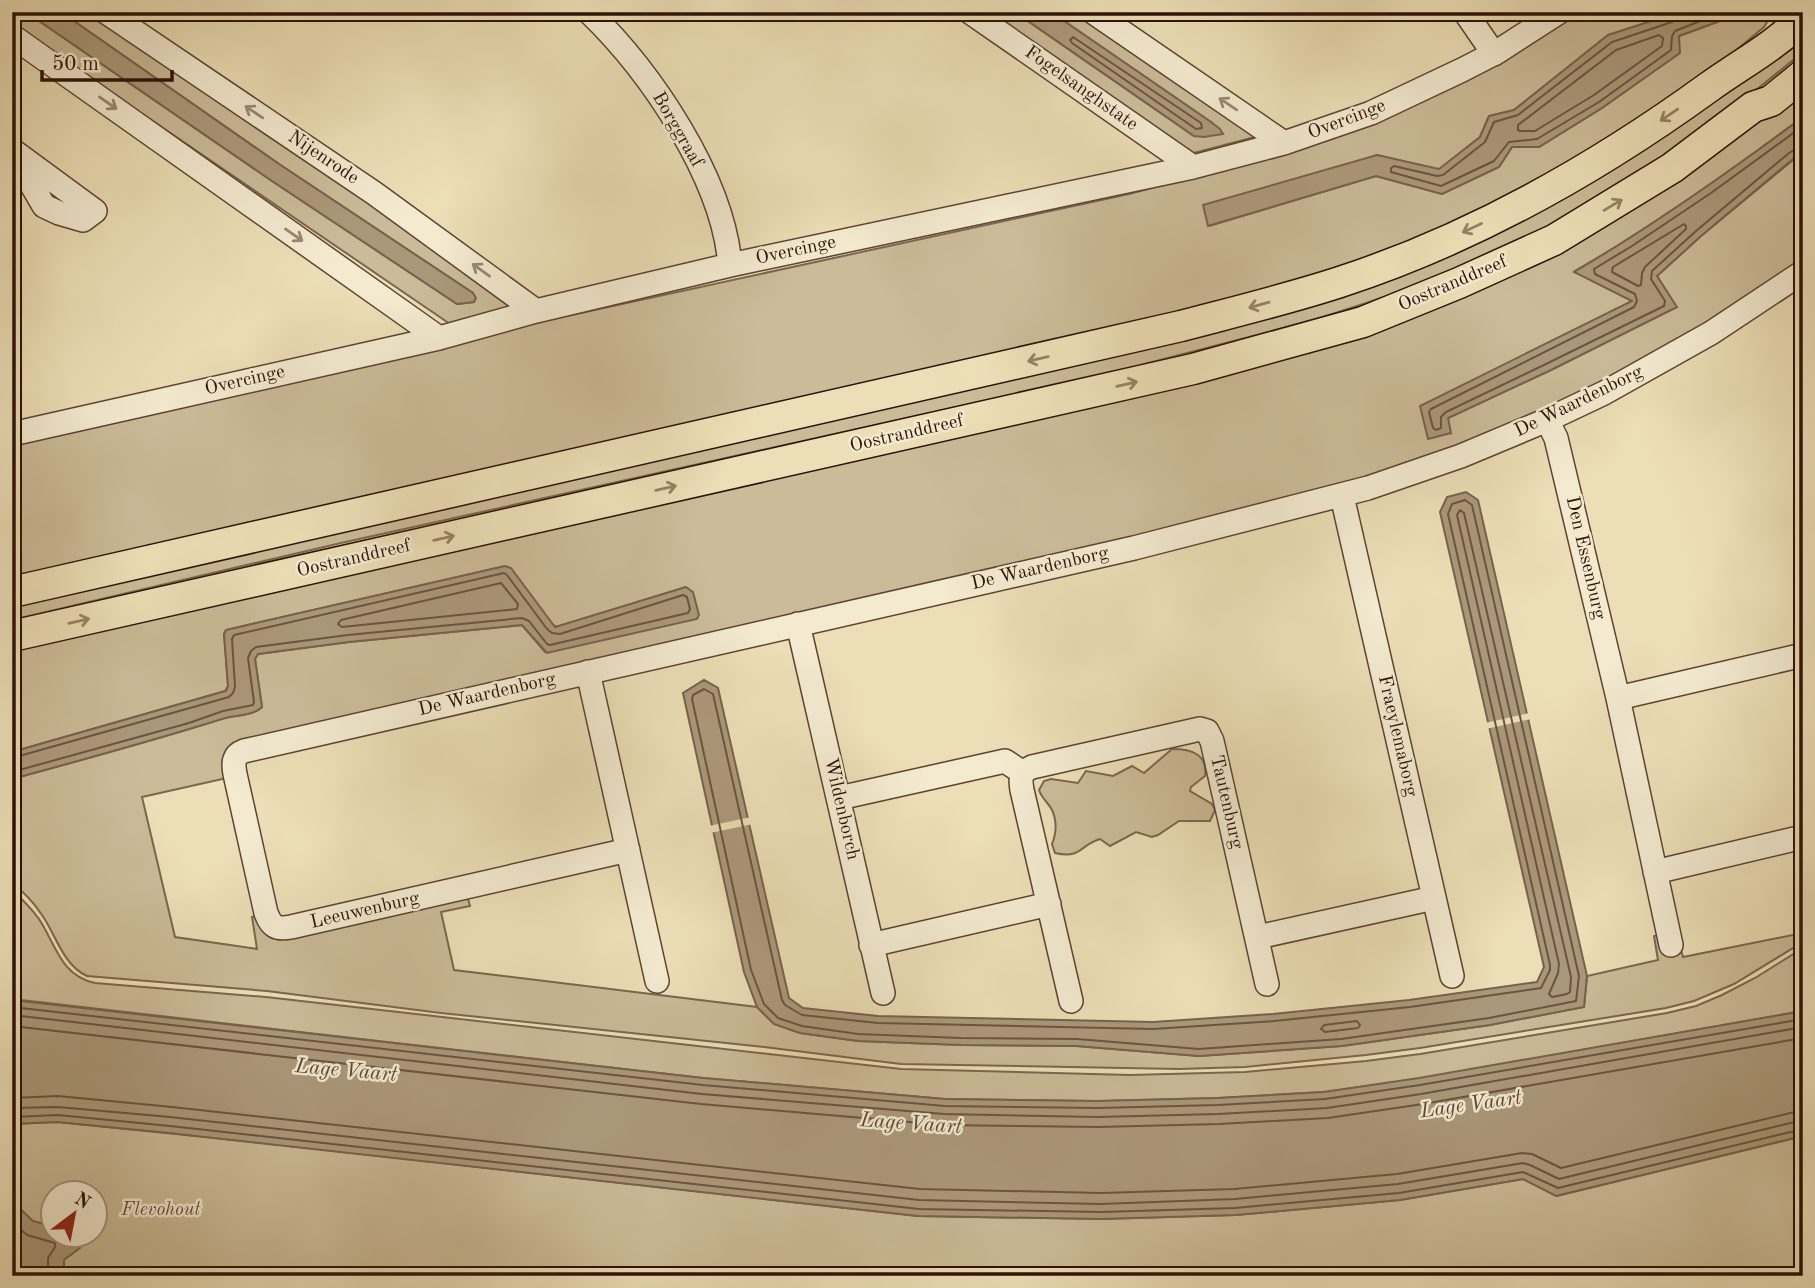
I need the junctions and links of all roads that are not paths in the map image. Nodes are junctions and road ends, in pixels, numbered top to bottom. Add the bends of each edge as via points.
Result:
1 (106, 12) edge
2 (589, 12) edge
3 (970, 12) edge
4 (1093, 12) edge
5 (1465, 12) edge
6 (1559, 12) edge
7 (1796, 14) edge
8 (12, 36) edge
9 (1494, 54) junction
10 (1803, 60) edge
11 (1803, 75) edge
12 (1753, 107) junction
13 (1284, 143) junction
14 (1193, 167) junction
15 (730, 265) junction
16 (1803, 272) edge
17 (536, 311) junction
18 (439, 338) junction
19 (1547, 420) junction
20 (12, 434) edge
21 (1342, 496) junction
22 (12, 592) edge
23 (799, 624) junction
24 (12, 636) edge
25 (1803, 655) edge
26 (588, 672) junction
27 (1618, 698) junction
28 (236, 756) joint
29 (1023, 773) junction
30 (839, 798) junction
31 (1803, 837) edge
32 (628, 850) junction
33 (1655, 872) junction
34 (1434, 898) junction
35 (1049, 904) junction
36 (1258, 937) junction
37 (872, 945) junction
38 (1671, 945) dead end
39 (1452, 976) dead end
40 (657, 981) dead end
41 (1268, 984) dead end
42 (883, 993) dead end
43 (1071, 1001) dead end

17 -> 1 street, Nijenrode via 374,193
2 - 15 street, Borggraaf via 635,63 677,122 713,194
3 - 14 street, Fogelsanghstate
13 -> 4 street
5 - 9 street
6 - 9 street, Overcinge
7 -> 22 main road via 1790,31 1752,60 1523,205 1437,245 1340,282 1181,326
8 -> 18 street
9 - 13 street, Overcinge via 1371,113
10 - 12 main road, Oostranddreef
11 - 12 main road, Oostranddreef via 1771,101
24 -> 12 main road, Oostranddreef via 1193,369 1363,322 1554,240 1672,169
13 - 14 street, Overcinge
14 - 15 street, Overcinge
15 - 17 street, Overcinge
16 - 19 street, De Waardenborg via 1662,362
17 - 18 street, Overcinge
18 - 20 street, Overcinge
19 - 21 street, De Waardenborg via 1461,456
19 - 27 street, Den Essenburg via 1559,449
21 - 23 street, De Waardenborg
21 - 34 street, Fraeylemaborg
23 - 26 street, De Waardenborg
23 - 30 street, Wildenborch
25 - 27 street
26 - 28 street, De Waardenborg
26 - 32 street
27 - 33 street, Den Essenburg
28 - 32 street, Leeuwenburg via 234,774 268,920 275,928
29 - 30 street via 1005,761
29 - 35 street via 1020,780
29 - 36 street, Tautenburg via 1055,761 1207,731
30 - 37 street, Wildenborch
31 - 33 street
32 - 40 street
33 - 38 street, Den Essenburg
34 - 36 street
34 - 39 street, Fraeylemaborg
35 - 37 street
35 - 43 street
36 - 41 street, Tautenburg
37 - 42 street, Wildenborch

